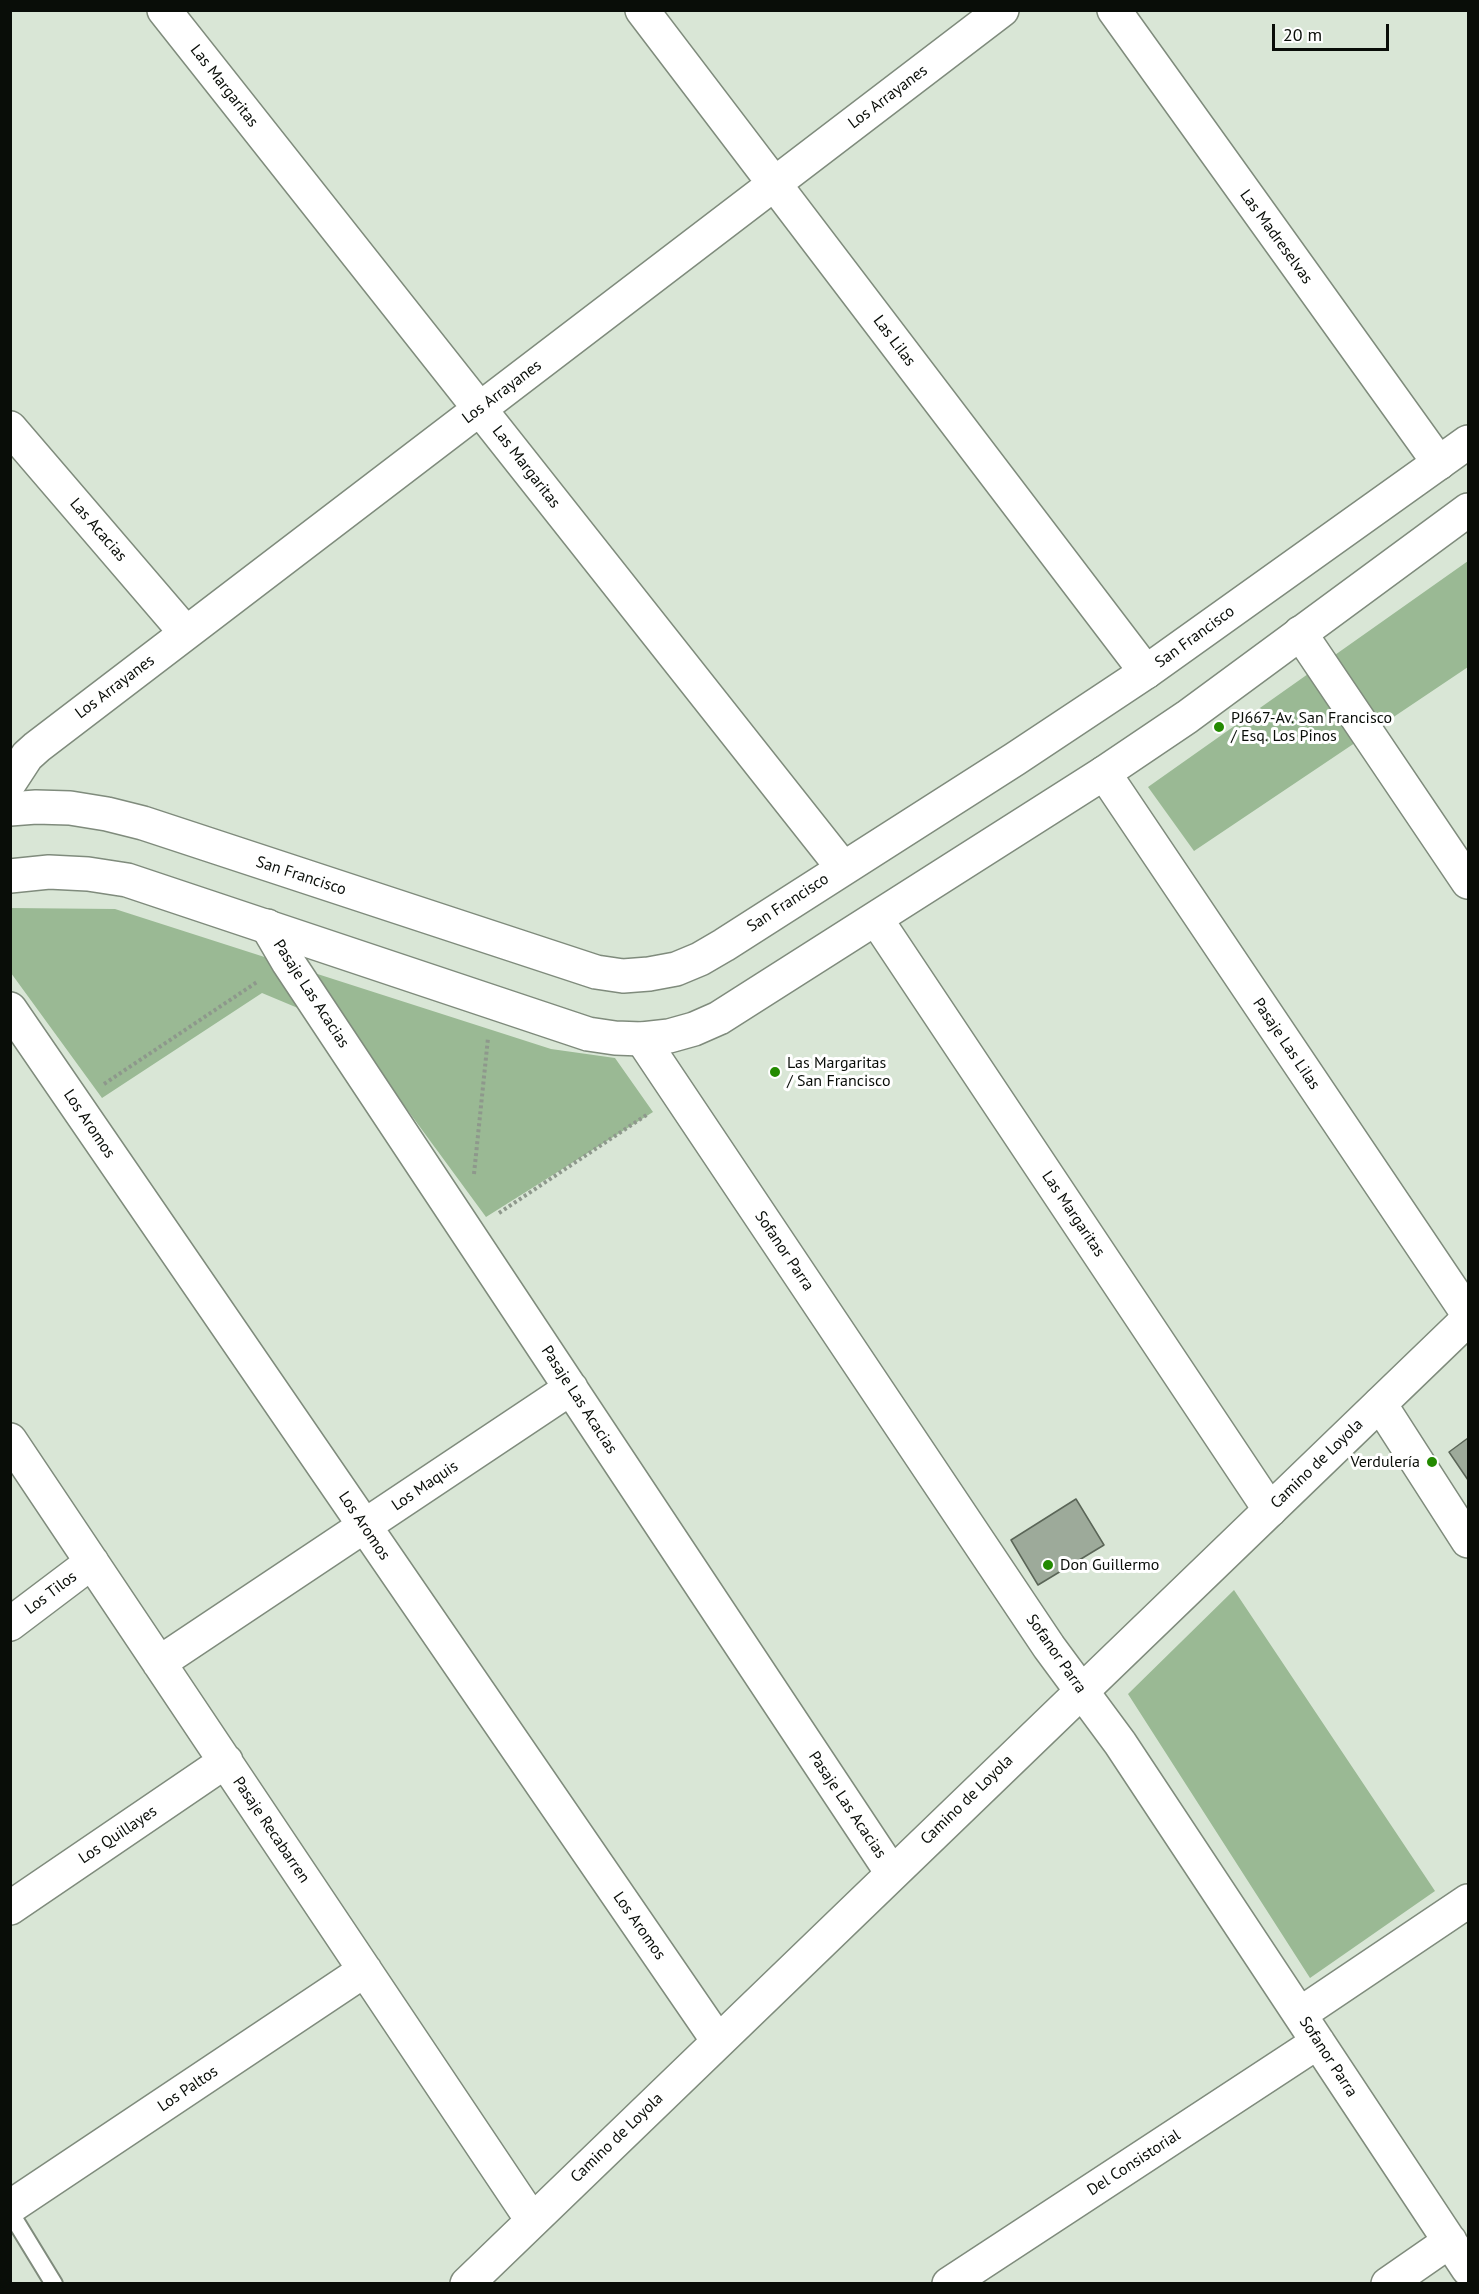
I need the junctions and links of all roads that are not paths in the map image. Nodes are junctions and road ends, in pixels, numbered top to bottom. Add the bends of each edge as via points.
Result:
1 (164, 10) edge
2 (642, 10) edge
3 (1002, 10) edge
4 (1114, 10) edge
5 (774, 184) junction
6 (480, 409) junction
7 (10, 428) edge
8 (1468, 442) edge
9 (1439, 463) junction
10 (1468, 510) edge
11 (186, 633) junction
12 (1300, 633) junction
13 (1146, 672) junction
14 (1104, 774) junction
15 (10, 783) edge
16 (10, 809) edge
17 (843, 868) junction
18 (10, 876) edge
19 (1468, 882) edge
20 (876, 919) junction
21 (267, 926) junction
22 (10, 1009) edge
23 (642, 1039) junction
24 (1468, 1314) edge
25 (1468, 1319) edge
26 (571, 1388) junction
27 (1380, 1404) junction
28 (10, 1440) edge
29 (1270, 1510) junction
30 (364, 1526) junction
31 (1468, 1541) edge
32 (92, 1562) junction
33 (10, 1624) edge
34 (159, 1663) junction
35 (1081, 1690) junction
36 (226, 1761) junction
37 (892, 1873) junction
38 (1468, 1901) edge
39 (10, 1908) edge
40 (365, 1970) junction
41 (1300, 2014) junction
42 (718, 2041) junction
43 (1318, 2042) junction
44 (10, 2207) edge
45 (10, 2212) edge
46 (532, 2220) junction
47 (1450, 2241) junction
48 (1468, 2269) edge
49 (54, 2283) edge
50 (467, 2283) edge
51 (949, 2283) edge
52 (1388, 2283) edge

1 - 6 street, Las Margaritas
2 - 5 street, Las Lilas
3 - 5 street, Los Arrayanes
4 - 9 street, Las Madreselvas
5 - 6 street, Los Arrayanes
5 - 13 street, Las Lilas
6 - 11 street, Los Arrayanes
6 - 17 street, Las Margaritas
7 - 11 street, Las Acacias
8 - 9 street, San Francisco
9 - 13 street, San Francisco
10 - 12 street
11 - 15 street, Los Arrayanes via 37,747
12 - 14 street
12 - 19 street
13 - 17 street, San Francisco
14 - 20 street
14 - 24 street, Pasaje Las Lilas
16 - 17 street, San Francisco via 70,808 143,823 570,966 623,976 676,969 700,959
18 - 21 street via 49,872 127,880
20 - 23 street via 719,1018 669,1036
20 - 29 street, Las Margaritas
21 - 23 street via 588,1034
21 - 26 street, Pasaje Las Acacias
22 - 30 street, Los Aromos
23 - 35 street, Sofanor Parra
25 - 27 street, Camino de Loyola
26 - 30 street, Los Maquis
26 - 37 street, Pasaje Las Acacias
27 - 29 street, Camino de Loyola
27 - 31 street
28 - 32 street, Pasaje Recabarren
29 - 35 street, Camino de Loyola
30 - 34 street, Los Maquis
30 - 42 street, Los Aromos
32 - 33 street, Los Tilos
32 - 34 street, Pasaje Recabarren
34 - 36 street, Pasaje Recabarren
35 - 37 street, Camino de Loyola
35 - 41 street, Sofanor Parra
36 - 39 street, Los Quillayes
36 - 40 street, Pasaje Recabarren
37 - 42 street, Camino de Loyola
38 - 41 street
40 - 44 street, Los Paltos
40 - 46 street, Pasaje Recabarren
41 - 43 street, Sofanor Parra
42 - 46 street, Camino de Loyola
43 - 47 street, Sofanor Parra
43 - 51 street, Del Consistorial
45 - 49 lane
46 - 50 street, Camino de Loyola
47 - 48 street, Sofanor Parra
47 - 52 street

